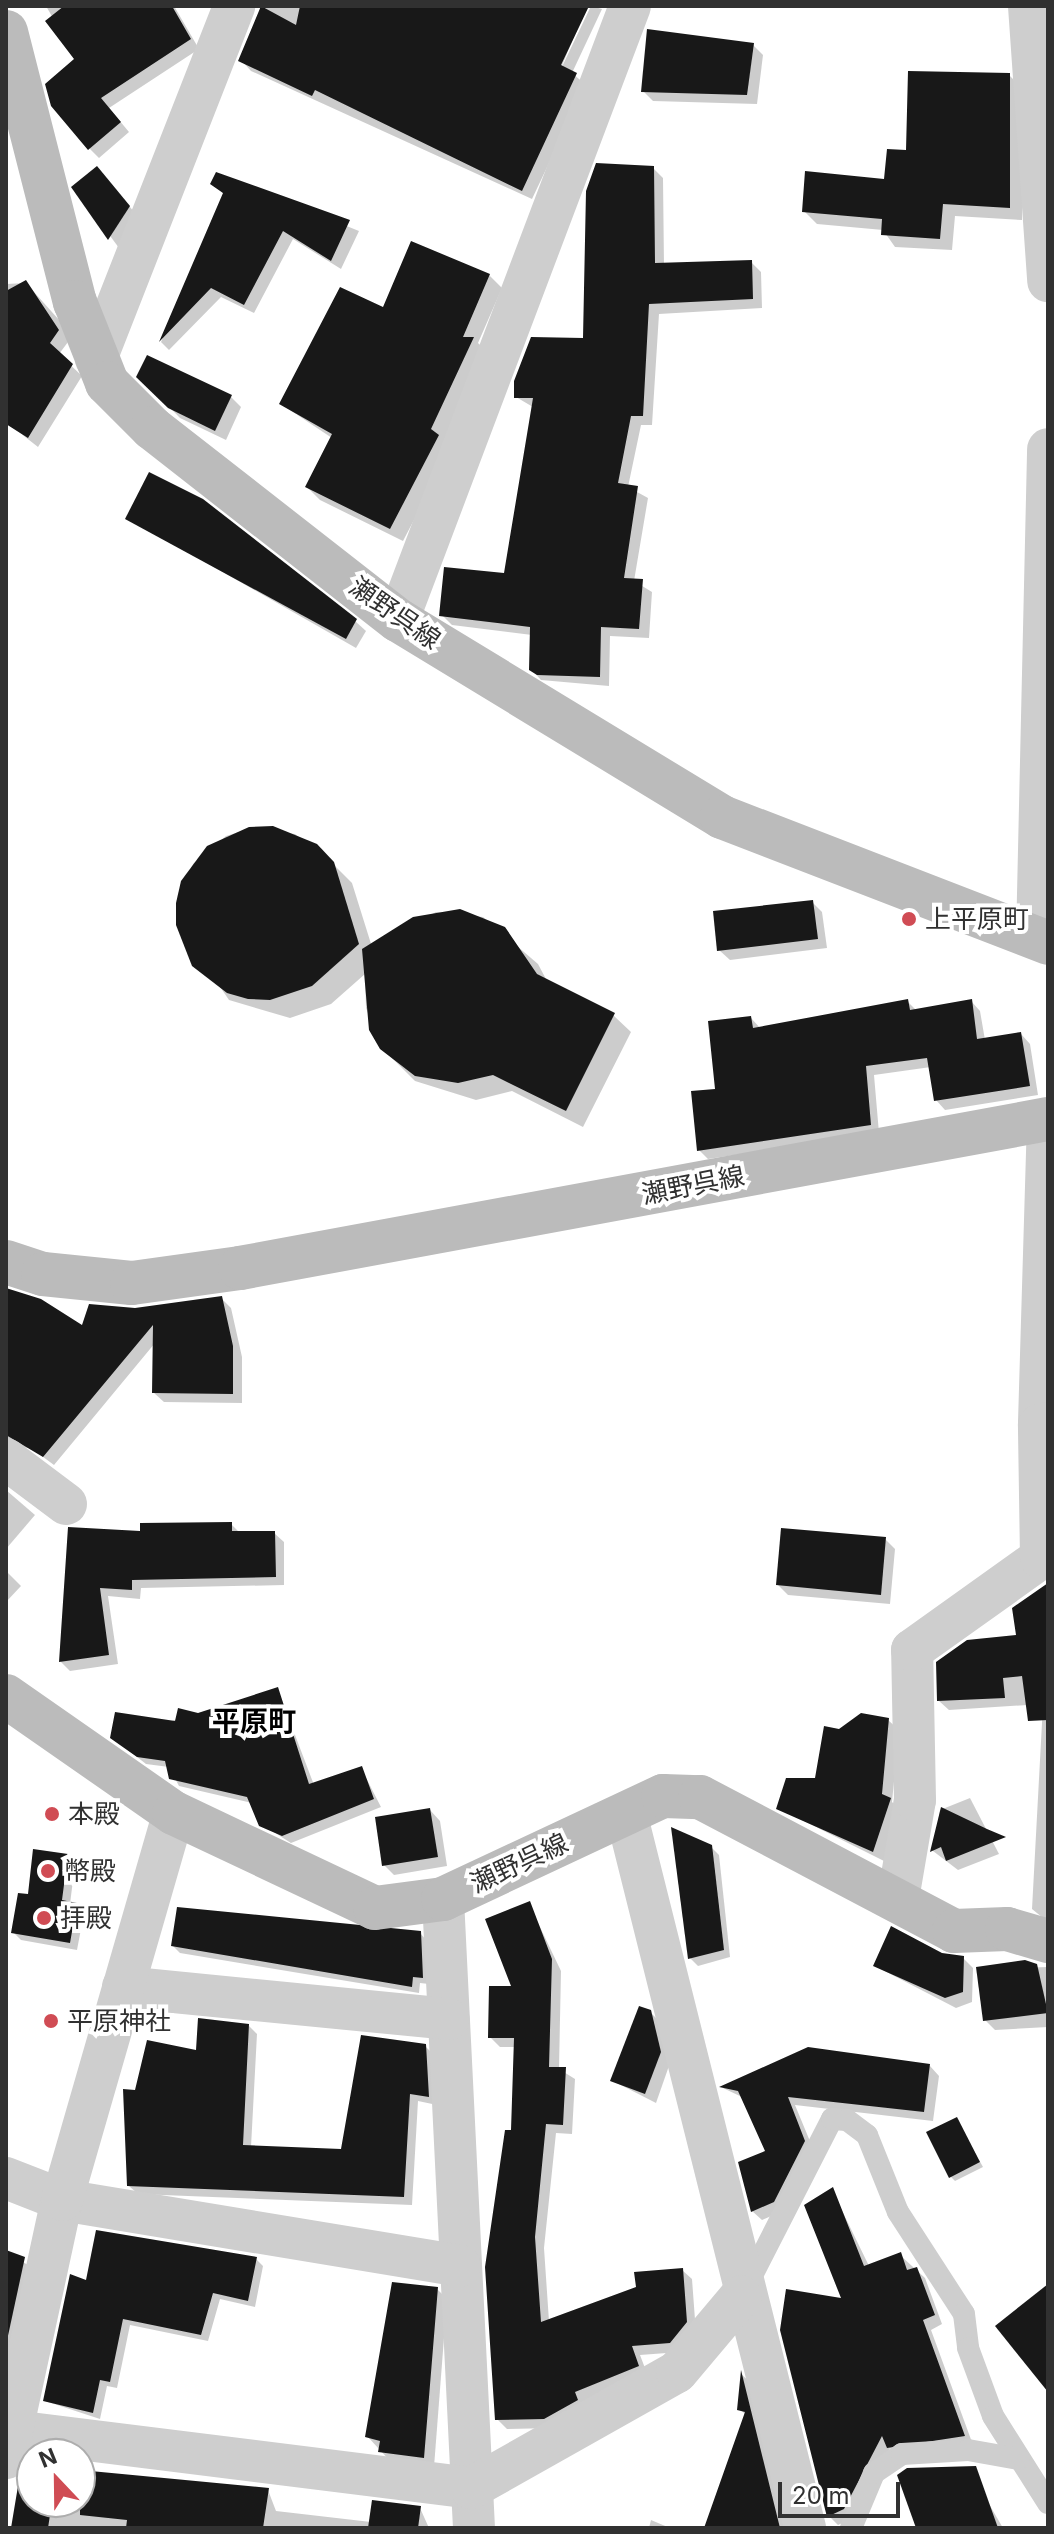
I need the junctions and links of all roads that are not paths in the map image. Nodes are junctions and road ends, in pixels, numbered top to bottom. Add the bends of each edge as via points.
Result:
1 (234, 6) edge
2 (630, 6) edge
3 (1029, 6) edge
4 (6, 32) edge
5 (1048, 281) edge
6 (96, 359) junction
7 (1048, 449) edge
8 (398, 620) junction
9 (1042, 940) edge
10 (1048, 1119) edge
11 (6, 1262) edge
12 (1044, 1424) edge
13 (6, 1459) edge
14 (66, 1504) dead end
15 (6, 1696) edge
16 (174, 1813) junction
17 (626, 1813) junction
18 (443, 1899) junction
19 (898, 1899) junction
20 (1048, 1941) edge
21 (123, 1987) junction
22 (448, 2019) junction
23 (6, 2178) edge
24 (62, 2200) junction
25 (460, 2266) junction
26 (741, 2296) junction
27 (8, 2441) edge
28 (1018, 2459) junction
29 (1048, 2503) edge
30 (473, 2508) edge
31 (805, 2528) edge
32 (851, 2528) edge

1 - 6 street
2 - 8 street
3 - 5 street
4 - 6 main road, 瀬野呉線 via 75,302
6 - 8 main road, 瀬野呉線 via 107,383 152,428
7 - 9 street
8 - 9 main road, 瀬野呉線 via 722,817
10 - 11 main road, 瀬野呉線 via 240,1268 132,1283 43,1274
10 - 12 street
12 - 19 street via 1041,1558 912,1650 915,1800
13 - 14 street
15 - 16 main road, 瀬野呉線
16 - 18 main road, 瀬野呉線 via 375,1908
16 - 21 street
17 - 18 main road, 瀬野呉線
17 - 19 main road, 瀬野呉線 via 663,1796 700,1797
17 - 26 street
18 - 22 street
19 - 20 main road, 瀬野呉線 via 954,1931 1007,1929
21 - 22 street
21 - 24 street
22 - 25 street
23 - 24 street
24 - 25 street
24 - 27 street
25 - 30 street
26 - 28 lane via 832,2119 847,2120 867,2135 898,2212 964,2314 983,2389
26 - 30 street via 677,2372
26 - 31 street
27 - 30 street
28 - 29 lane
28 - 32 lane via 968,2450 902,2454 874,2473

